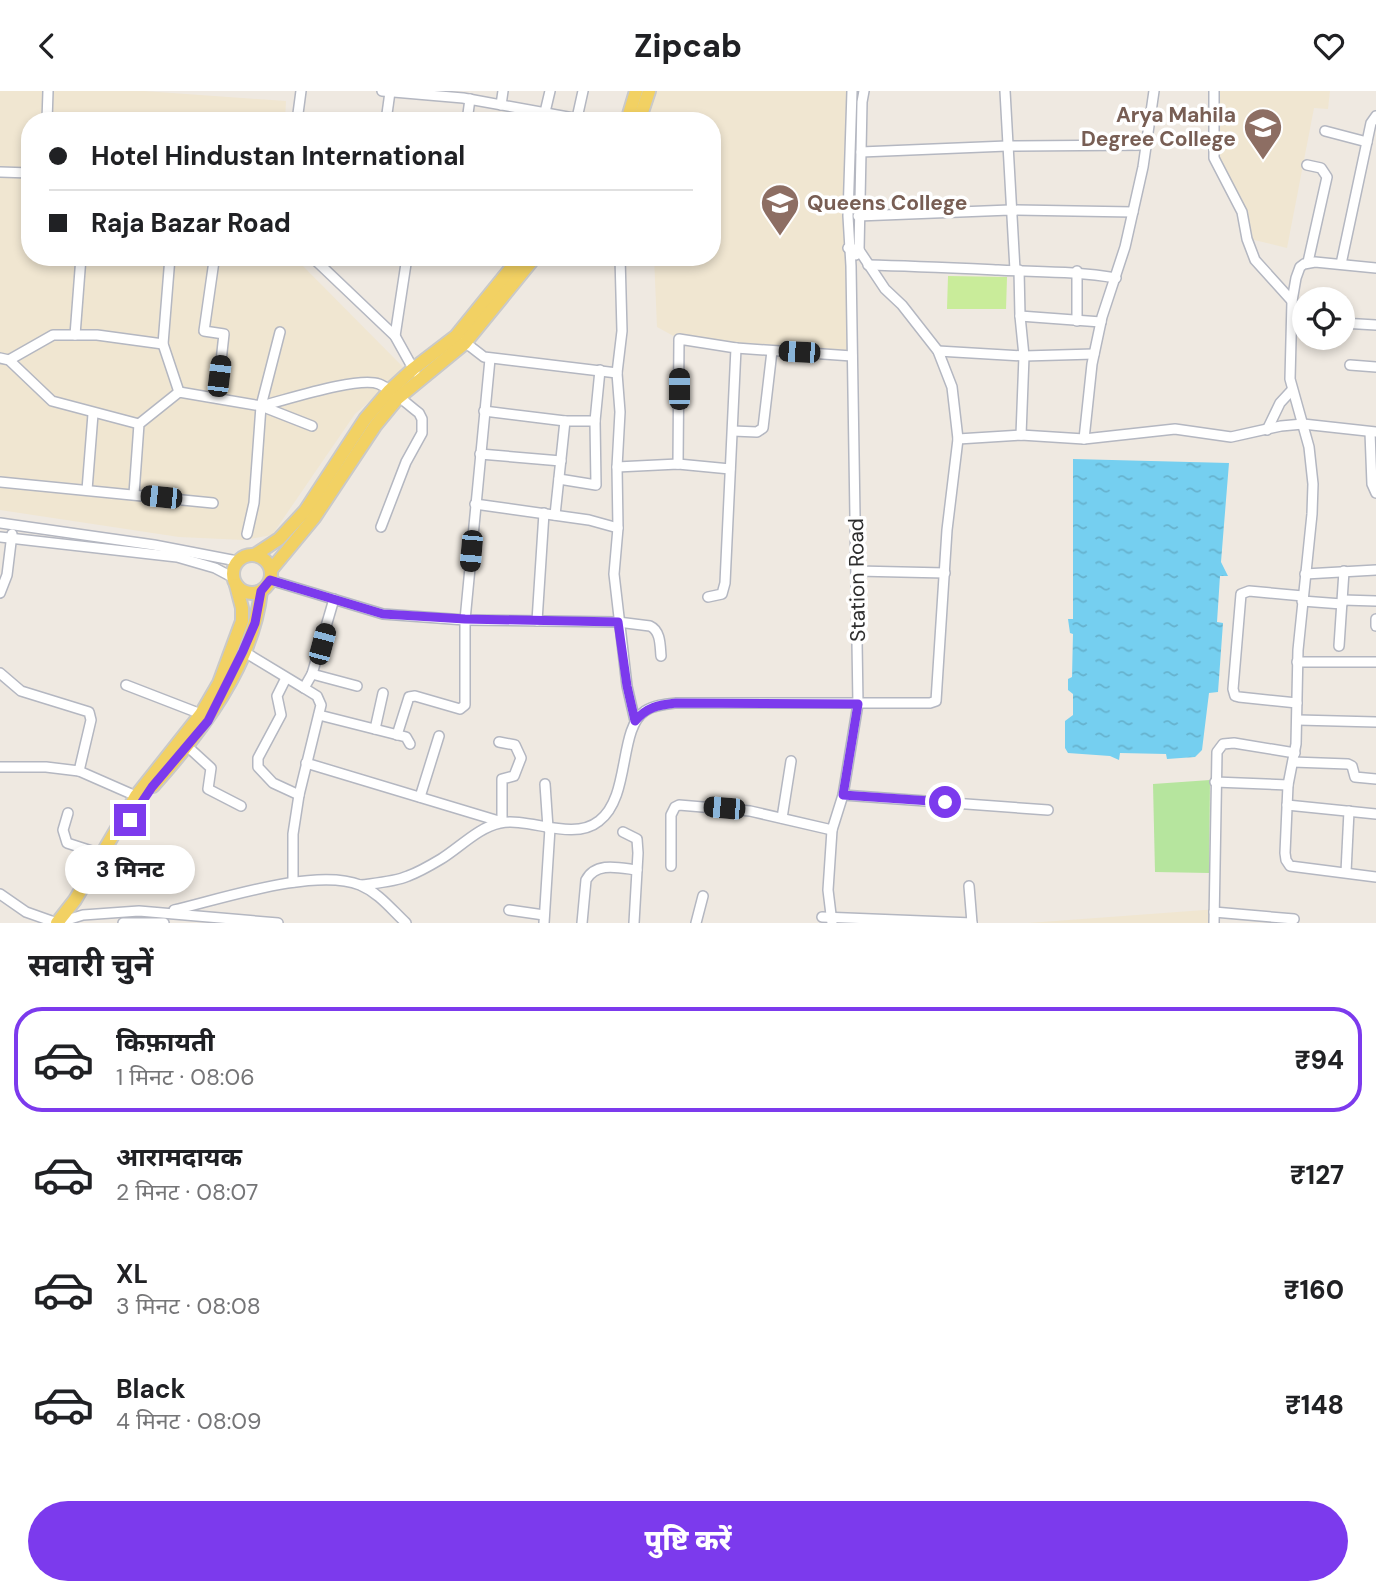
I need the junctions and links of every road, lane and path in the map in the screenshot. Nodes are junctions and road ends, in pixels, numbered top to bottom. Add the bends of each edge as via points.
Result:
1 (48, 91) edge
2 (302, 91) edge
3 (382, 91) edge
4 (503, 91) edge
5 (550, 91) edge
6 (583, 91) edge
7 (636, 91) edge
8 (649, 91) edge
9 (852, 91) edge
10 (864, 91) edge
11 (873, 91) edge
12 (1005, 91) edge
13 (1154, 91) edge
14 (1214, 91) edge
15 (390, 92) edge
16 (406, 92) edge
17 (470, 99) junction
18 (501, 105) junction
19 (47, 112) edge
20 (298, 112) edge
21 (387, 112) edge
22 (468, 112) edge
23 (540, 112) edge
24 (545, 112) edge
25 (578, 112) edge
26 (630, 112) edge
27 (642, 112) edge
28 (1376, 116) edge
29 (1325, 131) dead end
30 (1367, 142) junction
31 (1147, 145) junction
32 (1007, 146) junction
33 (861, 152) junction
34 (1307, 165) dead end
35 (0, 172) edge
36 (21, 173) edge
37 (1010, 210) junction
38 (1133, 212) junction
39 (858, 216) junction
40 (853, 249) junction
41 (1308, 262) junction
42 (1341, 264) junction
43 (868, 265) junction
44 (80, 266) edge
45 (169, 266) edge
46 (213, 266) edge
47 (321, 266) edge
48 (406, 266) edge
49 (514, 266) edge
50 (527, 266) edge
51 (620, 266) edge
52 (1376, 268) edge
53 (1017, 270) junction
54 (1077, 271) junction
55 (1116, 278) junction
56 (1295, 287) edge
57 (1292, 301) joint
58 (1020, 317) junction
59 (1077, 321) junction
60 (1291, 321) joint
61 (1101, 323) junction
62 (1355, 324) edge
63 (1376, 325) edge
64 (280, 332) dead end
65 (75, 335) junction
66 (395, 336) junction
67 (461, 339) junction
68 (163, 344) junction
69 (736, 348) junction
70 (772, 351) junction
71 (938, 351) junction
72 (1094, 354) junction
73 (852, 356) junction
74 (1024, 356) junction
75 (5, 359) edge
76 (490, 359) junction
77 (1350, 365) dead end
78 (1376, 367) edge
79 (600, 370) junction
80 (618, 373) junction
81 (416, 374) junction
82 (1292, 390) junction
83 (179, 392) junction
84 (394, 394) junction
85 (217, 398) junction
86 (261, 406) junction
87 (485, 411) junction
88 (93, 414) junction
89 (565, 421) junction
90 (595, 421) junction
91 (139, 424) junction
92 (1303, 424) junction
93 (312, 426) dead end
94 (1267, 430) junction
95 (733, 431) junction
96 (1373, 432) edge
97 (1021, 435) junction
98 (958, 439) junction
99 (1084, 439) junction
100 (480, 454) junction
101 (561, 461) junction
102 (678, 464) junction
103 (617, 467) junction
104 (730, 469) junction
105 (559, 479) junction
106 (0, 482) edge
107 (86, 490) junction
108 (1376, 493) edge
109 (134, 494) junction
110 (213, 503) dead end
111 (475, 505) junction
112 (544, 513) junction
113 (555, 515) junction
114 (0, 523) edge
115 (14, 525) junction
116 (299, 527) junction
117 (382, 527) dead end
118 (618, 528) junction
119 (247, 534) dead end
120 (0, 537) edge
121 (12, 537) junction
122 (256, 554) junction
123 (216, 557) junction
124 (237, 561) junction
125 (214, 567) junction
126 (1376, 570) edge
127 (857, 571) junction
128 (1344, 572) junction
129 (945, 573) junction
130 (1305, 574) junction
131 (270, 575) junction
132 (234, 581) junction
133 (261, 591) junction
134 (0, 593) edge
135 (708, 597) dead end
136 (334, 599) junction
137 (1303, 599) junction
138 (1376, 601) edge
139 (1343, 602) junction
140 (465, 619) junction
141 (1376, 619) edge
142 (537, 621) junction
143 (618, 622) junction
144 (1376, 626) edge
145 (1339, 646) dead end
146 (243, 651) junction
147 (661, 656) dead end
148 (1297, 662) junction
149 (1376, 662) edge
150 (0, 673) edge
151 (312, 674) junction
152 (286, 678) junction
153 (125, 685) dead end
154 (356, 686) dead end
155 (304, 688) junction
156 (383, 693) dead end
157 (1297, 703) junction
158 (858, 704) junction
159 (201, 714) junction
160 (319, 715) junction
161 (1298, 720) junction
162 (635, 721) junction
163 (1376, 722) edge
164 (375, 729) junction
165 (397, 735) junction
166 (439, 736) dead end
167 (499, 742) dead end
168 (410, 744) dead end
169 (188, 747) junction
170 (1294, 757) junction
171 (791, 761) dead end
172 (306, 763) junction
173 (0, 767) edge
174 (79, 771) junction
175 (1376, 779) edge
176 (1215, 782) junction
177 (545, 784) dead end
178 (1288, 785) junction
179 (299, 795) junction
180 (843, 795) junction
181 (136, 796) junction
182 (420, 797) junction
183 (1287, 805) junction
184 (241, 806) dead end
185 (1048, 810) dead end
186 (1349, 811) junction
187 (68, 813) dead end
188 (1376, 814) edge
189 (782, 818) junction
190 (502, 822) junction
191 (549, 828) junction
192 (832, 829) junction
193 (624, 832) dead end
194 (101, 854) junction
195 (671, 866) dead end
196 (637, 870) junction
197 (1346, 872) junction
198 (1376, 877) edge
199 (293, 882) junction
200 (361, 885) junction
201 (970, 886) dead end
202 (828, 890) junction
203 (0, 894) edge
204 (704, 896) dead end
205 (509, 909) dead end
206 (165, 912) junction
207 (1214, 912) junction
208 (544, 919) edge
209 (1294, 919) dead end
210 (822, 920) edge
211 (832, 920) edge
212 (72, 921) edge
213 (123, 923) edge
214 (164, 923) edge
215 (278, 923) edge
216 (405, 923) edge
217 (582, 923) edge
218 (634, 923) edge
219 (696, 923) edge
220 (972, 923) edge
221 (1214, 923) edge

1 - 19 street
2 - 20 street
3 - 15 street
4 - 18 street
5 - 24 street
6 - 25 street
7 - 26 main road
8 - 27 main road
9 - 40 street, Station Road
10 - 11 street
10 - 33 street, Station Road
12 - 32 street
13 - 31 street
14 - 57 street via 1214,158 1242,212 1255,260
15 - 16 street
15 - 21 street
16 - 17 street
17 - 18 street
17 - 22 street
18 - 23 street
28 - 30 street
29 - 30 street
30 - 42 street
31 - 32 street
31 - 38 street
32 - 33 street
32 - 37 street
33 - 39 street, Station Road
34 - 41 street via 1321,168 1327,177
35 - 36 street
37 - 38 street
37 - 39 street
37 - 53 street
38 - 55 street
39 - 40 street, Station Road
40 - 43 street
40 - 73 street, Station Road
41 - 42 street
41 - 56 street via 1300,267
42 - 52 street
43 - 53 street
43 - 71 street
44 - 65 street
45 - 68 street
46 - 85 street via 204,331 224,334
47 - 66 street
48 - 66 street
49 - 67 main road
50 - 67 main road
51 - 80 street
53 - 54 street
53 - 58 street
54 - 55 street
54 - 59 street
55 - 61 street
57 - 60 street
58 - 59 street
58 - 74 street
59 - 61 street
60 - 82 street
61 - 72 street
62 - 63 street
64 - 86 street
65 - 68 street
65 - 75 street via 53,335
66 - 81 street
67 - 76 street
67 - 81 main road
68 - 83 street
69 - 70 street
69 - 95 street
69 - 102 street via 679,339
70 - 73 street
70 - 95 street via 764,428
71 - 74 street
71 - 98 street via 952,387
72 - 74 street
72 - 99 street
73 - 127 street, Station Road
74 - 97 street
75 - 88 street via 52,401
76 - 79 street
76 - 87 street
77 - 78 street
79 - 80 street
79 - 90 street
80 - 103 street
81 - 84 main road
82 - 92 street
82 - 94 street
83 - 85 street
83 - 91 street
84 - 86 street via 381,384 358,383
84 - 116 main road via 365,419
84 - 117 street via 419,413 422,433
85 - 86 street
86 - 93 street
86 - 119 street via 254,503
87 - 89 street
87 - 100 street
88 - 91 street
88 - 107 street
89 - 90 street
89 - 101 street
90 - 105 street via 596,485
91 - 109 street
92 - 94 street
92 - 96 street
92 - 130 street via 1313,484
94 - 99 street via 1231,437 1175,429
95 - 104 street
96 - 108 street via 1372,484
97 - 98 street
97 - 99 street
98 - 129 street
100 - 101 street
100 - 111 street
101 - 105 street
102 - 103 street
102 - 104 street
103 - 118 street
104 - 135 street via 725,583 722,594
105 - 113 street
106 - 107 street
107 - 109 street
109 - 110 street
111 - 112 street
111 - 140 street
112 - 113 street
112 - 142 street
113 - 118 street
114 - 115 street
115 - 121 street
115 - 123 street
116 - 122 main road
116 - 131 main road via 288,552
118 - 143 street via 614,574
120 - 121 street
121 - 125 street via 177,557
121 - 134 street
122 - 124 main road
122 - 131 main road via 266,560
123 - 124 street
123 - 125 street
124 - 132 main road
125 - 132 street
126 - 128 street
127 - 129 street
127 - 158 street, Station Road
128 - 130 street
128 - 139 street
129 - 158 street via 936,701
130 - 137 street
131 - 133 main road
131 - 136 street
132 - 133 main road via 247,593
132 - 159 main road via 242,621 219,683
133 - 146 main road
136 - 140 street via 383,614
136 - 151 street
137 - 139 street
137 - 148 street
137 - 157 street via 1257,591 1241,594 1233,689 1239,697
138 - 139 street
139 - 145 street
140 - 142 street
140 - 165 street via 465,705 460,709 411,696
141 - 144 street
142 - 143 street
143 - 147 street via 655,628
143 - 162 street
146 - 152 street
146 - 169 main road via 208,721
148 - 149 street
148 - 157 street
150 - 174 street via 21,691 89,712
151 - 154 street
151 - 155 street
152 - 155 street
152 - 179 street via 277,696 281,715 258,758 258,767 273,783
153 - 159 street
155 - 160 street via 319,700
156 - 164 street
157 - 161 street
158 - 162 street via 676,703 657,705
158 - 180 street, Station Road
159 - 181 main road
160 - 164 street
160 - 172 street
161 - 163 street
161 - 170 street
162 - 191 street via 612,807 594,825
164 - 165 street
165 - 168 street
166 - 182 street
167 - 190 street via 515,745 521,758 514,776 502,779
169 - 184 street via 211,768 211,792
169 - 212 main road via 147,794
170 - 175 street via 1348,764 1355,777
170 - 176 street via 1223,744 1217,752
170 - 178 street
171 - 189 street
172 - 179 street
172 - 182 street
173 - 174 street
174 - 181 street
176 - 178 street
176 - 207 street
177 - 191 street
178 - 183 street
179 - 199 street
180 - 185 street
180 - 192 street, Station Road
181 - 194 main road
182 - 190 street
183 - 186 street
183 - 197 street via 1287,863
186 - 188 street
186 - 197 street
187 - 194 street via 63,830 67,843
189 - 192 street
189 - 195 street via 695,805 675,807
190 - 191 street
190 - 200 street via 408,877
191 - 208 street
192 - 202 street, Station Road
193 - 196 street via 637,839
194 - 212 main road via 75,900
196 - 217 street via 608,867 589,874
196 - 218 street
197 - 198 street
199 - 200 street via 342,880
199 - 206 street
200 - 216 street
201 - 220 street
202 - 210 street, Station Road
202 - 211 street, Station Road
203 - 212 street via 26,912
204 - 219 street
205 - 208 street
206 - 212 street
206 - 215 street
207 - 209 street
207 - 221 street
210 - 211 street
211 - 220 street
213 - 214 street

